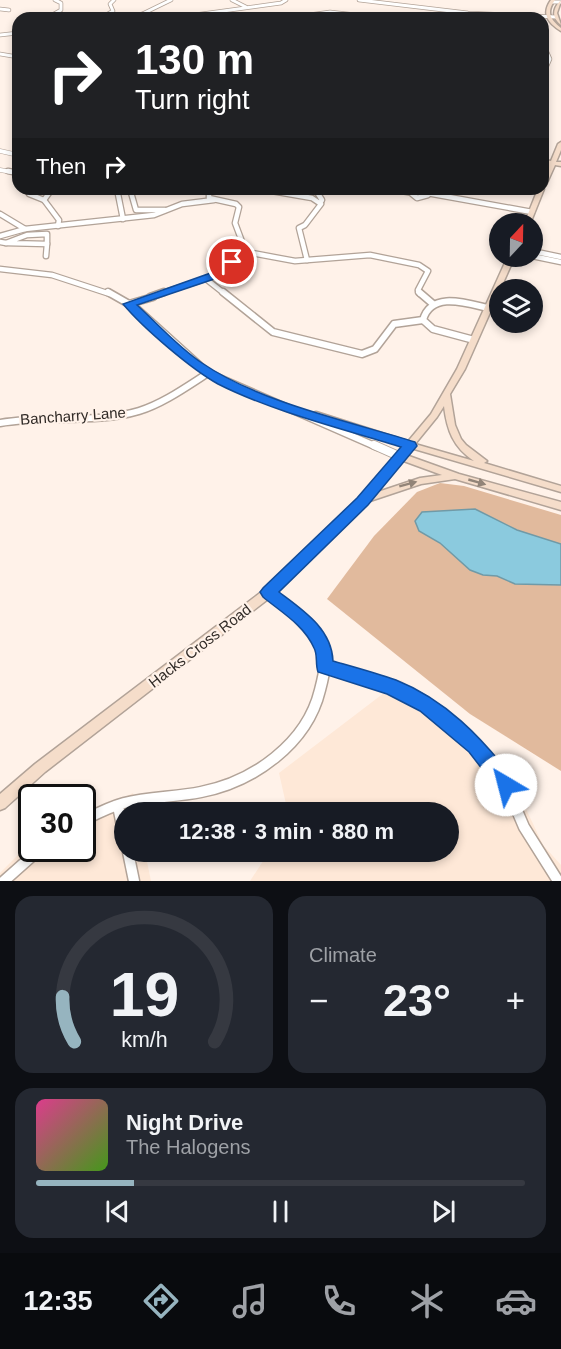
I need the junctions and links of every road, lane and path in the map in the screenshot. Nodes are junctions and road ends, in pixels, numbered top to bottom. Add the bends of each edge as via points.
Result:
1 (55, 0) edge
2 (114, 0) edge
3 (171, 0) edge
4 (232, 0) edge
5 (286, 0) edge
6 (359, 0) edge
7 (397, 0) edge
8 (553, 1) edge
9 (561, 2) edge
10 (392, 4) junction
11 (247, 8) junction
12 (0, 9) edge
13 (9, 10) dead end
14 (454, 11) joint
15 (58, 12) edge
16 (111, 12) edge
17 (146, 12) edge
18 (217, 12) edge
19 (470, 12) edge
20 (549, 17) edge
21 (556, 17) junction
22 (549, 18) edge
23 (561, 24) edge
24 (561, 30) edge
25 (549, 49) edge
26 (549, 65) edge
27 (561, 144) edge
28 (549, 163) edge
29 (552, 163) junction
30 (561, 165) edge
31 (549, 170) edge
32 (32, 195) edge
33 (48, 195) edge
34 (118, 195) edge
35 (132, 195) edge
36 (209, 195) edge
37 (287, 195) edge
38 (319, 195) edge
39 (427, 195) edge
40 (454, 195) edge
41 (539, 195) edge
42 (44, 200) junction
43 (214, 200) junction
44 (451, 200) junction
45 (319, 202) junction
46 (167, 210) junction
47 (526, 213) edge
48 (531, 213) edge
49 (0, 214) edge
50 (123, 219) junction
51 (58, 225) junction
52 (25, 229) junction
53 (0, 236) edge
54 (3, 242) edge
55 (47, 244) junction
56 (241, 251) junction
57 (543, 253) edge
58 (46, 256) dead end
59 (561, 257) edge
60 (543, 258) edge
61 (307, 260) junction
62 (561, 262) edge
63 (507, 267) edge
64 (0, 269) edge
65 (206, 279) junction
66 (129, 304) junction
67 (433, 304) junction
68 (488, 308) junction
69 (423, 320) junction
70 (474, 340) junction
71 (208, 373) junction
72 (446, 393) junction
73 (288, 407) junction
74 (0, 423) edge
75 (410, 446) junction
76 (401, 457) junction
77 (497, 470) junction
78 (456, 476) junction
79 (561, 489) edge
80 (362, 502) junction
81 (561, 506) edge
82 (268, 592) junction
83 (325, 666) junction
84 (126, 802) edge
85 (0, 803) edge
86 (114, 808) edge
87 (96, 815) edge
88 (25, 862) edge
89 (130, 862) edge
90 (4, 881) edge
91 (134, 881) edge
92 (558, 881) edge

1 - 15 street via 61,3
2 - 16 street via 110,4
3 - 17 street
4 - 11 street
5 - 11 street
6 - 10 street
7 - 10 street
8 - 9 street
9 - 21 main road via 556,7
10 - 14 street
11 - 18 street
12 - 13 street
14 - 19 street
20 - 21 street
21 - 23 main road
22 - 24 main road
25 - 26 street
27 - 29 main road
28 - 29 main road
29 - 30 main road
29 - 31 main road
32 - 42 street
33 - 42 street
34 - 50 street
35 - 46 street via 136,210
36 - 43 street
37 - 45 street
38 - 45 street via 322,200
39 - 44 street
40 - 44 street
41 - 48 main road
42 - 51 street via 59,220
43 - 46 street
43 - 56 street via 239,207 235,223 244,247
44 - 47 street
45 - 61 street via 321,207 299,228
46 - 50 street
49 - 52 street
50 - 51 street
51 - 52 street
52 - 53 street
54 - 55 street
54 - 55 street via 47,234
55 - 58 street
56 - 61 street
56 - 65 street via 223,273
57 - 59 street
60 - 62 street
61 - 67 street via 370,255 419,265 428,271 418,290
63 - 68 main road, Hacks Cross Road
64 - 66 street via 67,279 98,288
65 - 66 street
65 - 69 street via 273,332 362,354 375,349 394,324
66 - 71 street
67 - 68 street via 447,301
67 - 69 street via 425,311
68 - 70 main road, Hacks Cross Road
69 - 70 street via 433,328
70 - 72 main road, Hacks Cross Road
71 - 73 street
71 - 74 street, Bancharry Lane via 157,403 126,414
72 - 75 main road, Hacks Cross Road
72 - 77 main road via 458,445
73 - 75 street
73 - 76 street
75 - 76 main road, Hacks Cross Road
75 - 77 main road
76 - 78 main road
76 - 80 main road, Hacks Cross Road
77 - 79 main road
80 -> 78 main road via 399,487
78 -> 81 main road
80 - 82 main road, Hacks Cross Road
82 - 83 street via 307,622 324,649
82 - 85 main road, Hacks Cross Road
83 - 84 street via 314,712 292,742 250,775 221,787
83 - 92 street via 410,696 476,745 504,780 524,827
86 - 87 street
88 - 90 street
89 - 91 street

